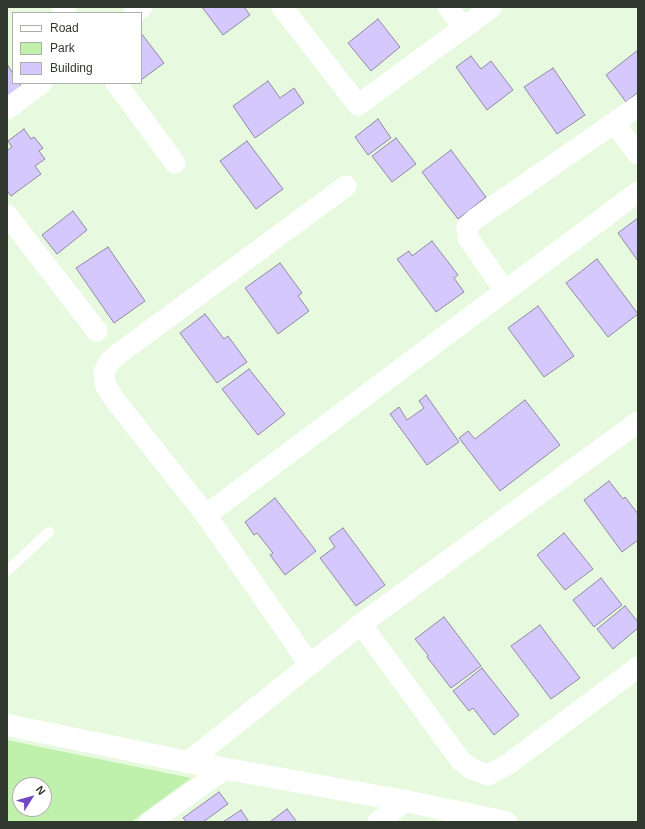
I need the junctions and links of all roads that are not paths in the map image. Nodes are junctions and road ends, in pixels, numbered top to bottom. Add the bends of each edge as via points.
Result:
1 (282, 7) edge
2 (448, 7) edge
3 (492, 7) edge
4 (464, 28) junction
5 (41, 84) edge
6 (117, 84) edge
7 (638, 106) edge
8 (7, 109) edge
9 (614, 123) junction
10 (638, 154) edge
11 (175, 163) dead end
12 (346, 186) dead end
13 (638, 192) edge
14 (7, 215) edge
15 (505, 290) junction
16 (97, 330) dead end
17 (638, 422) edge
18 (206, 515) junction
19 (48, 532) dead end
20 (7, 571) edge
21 (361, 624) junction
22 (310, 666) junction
23 (638, 667) edge
24 (7, 725) edge
25 (188, 762) junction
26 (225, 769) junction
27 (405, 801) junction
28 (150, 822) edge
29 (378, 822) edge
30 (506, 822) edge

1 - 4 street via 358,105
2 - 4 street
3 - 4 street
5 - 8 street
6 - 11 street
7 - 9 street
9 - 10 street
9 - 15 street via 467,227 468,238
12 - 18 street via 121,352 110,361 104,372 105,384 114,398
13 - 15 street
14 - 16 street
15 - 18 street
17 - 21 street
18 - 22 street
19 - 20 lane
21 - 22 street
21 - 23 street via 461,761 472,769 488,774 507,765
22 - 25 street
24 - 25 street
25 - 26 street
26 - 27 street
26 - 28 street
27 - 29 street
27 - 30 street

